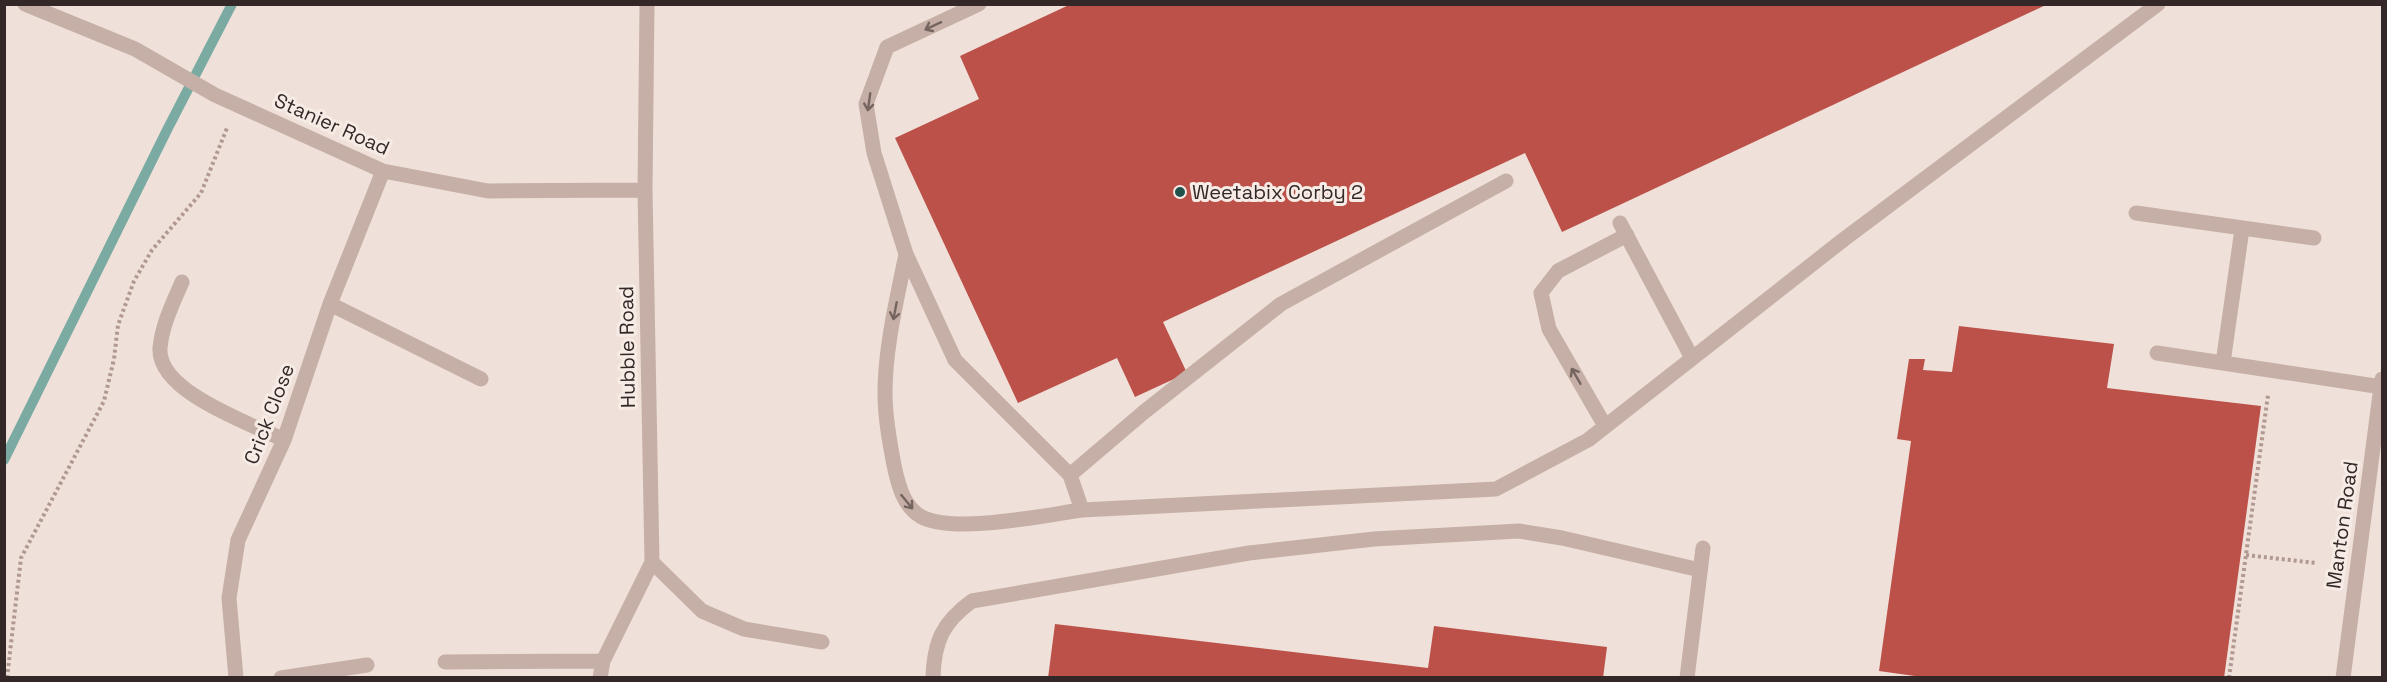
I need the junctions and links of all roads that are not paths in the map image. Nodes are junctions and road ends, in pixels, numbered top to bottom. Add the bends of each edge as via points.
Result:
1 (25, 4) edge
2 (646, 4) edge
3 (979, 4) edge
4 (2158, 4) edge
5 (383, 171) junction
6 (1506, 181) dead end
7 (645, 190) junction
8 (2136, 213) dead end
9 (2242, 229) junction
10 (2314, 238) dead end
11 (906, 254) junction
12 (182, 282) dead end
13 (330, 304) junction
14 (2157, 353) dead end
15 (1692, 358) junction
16 (2223, 363) junction
17 (481, 379) dead end
18 (2382, 385) edge
19 (1605, 426) junction
20 (284, 440) junction
21 (1070, 475) junction
22 (1082, 510) junction
23 (1703, 548) dead end
24 (652, 562) junction
25 (1700, 570) junction
26 (822, 642) dead end
27 (603, 661) junction
28 (445, 662) dead end
29 (367, 665) dead end
30 (236, 678) edge
31 (281, 678) edge
32 (600, 678) edge
33 (933, 678) edge
34 (1687, 678) edge
35 (2343, 678) edge

1 - 5 street, Stanier Road via 135,49 215,95
2 - 7 street, Hubble Road
3 -> 11 street via 886,47 866,104 874,153
4 - 15 street
5 - 7 street, Stanier Road via 488,191
5 - 13 street, Crick Close
6 - 21 street via 1281,304
7 - 24 street, Hubble Road
8 - 9 street
9 - 10 street
9 - 16 street
11 - 21 street via 955,360
11 -> 22 street via 892,326 885,393 890,446 901,495 920,516 944,524 1004,521
12 - 20 street via 167,316 159,350 169,375 191,396
13 - 17 street
13 - 20 street, Crick Close
14 - 16 street
15 - 19 street
19 -> 15 street via 1549,329 1541,293 1558,270 1624,229
16 - 18 street
18 - 35 street, Manton Road
19 - 22 street via 1587,440 1496,489
20 - 30 street, Crick Close via 238,540 229,598
21 - 22 street
23 - 25 street
24 - 26 street via 702,611 744,629
24 - 27 street, Hubble Road
25 - 33 street via 1520,531 1374,539 1249,553 972,601 954,615 940,634
25 - 34 street
27 - 28 street
27 - 32 street, Hubble Road
29 - 31 street

